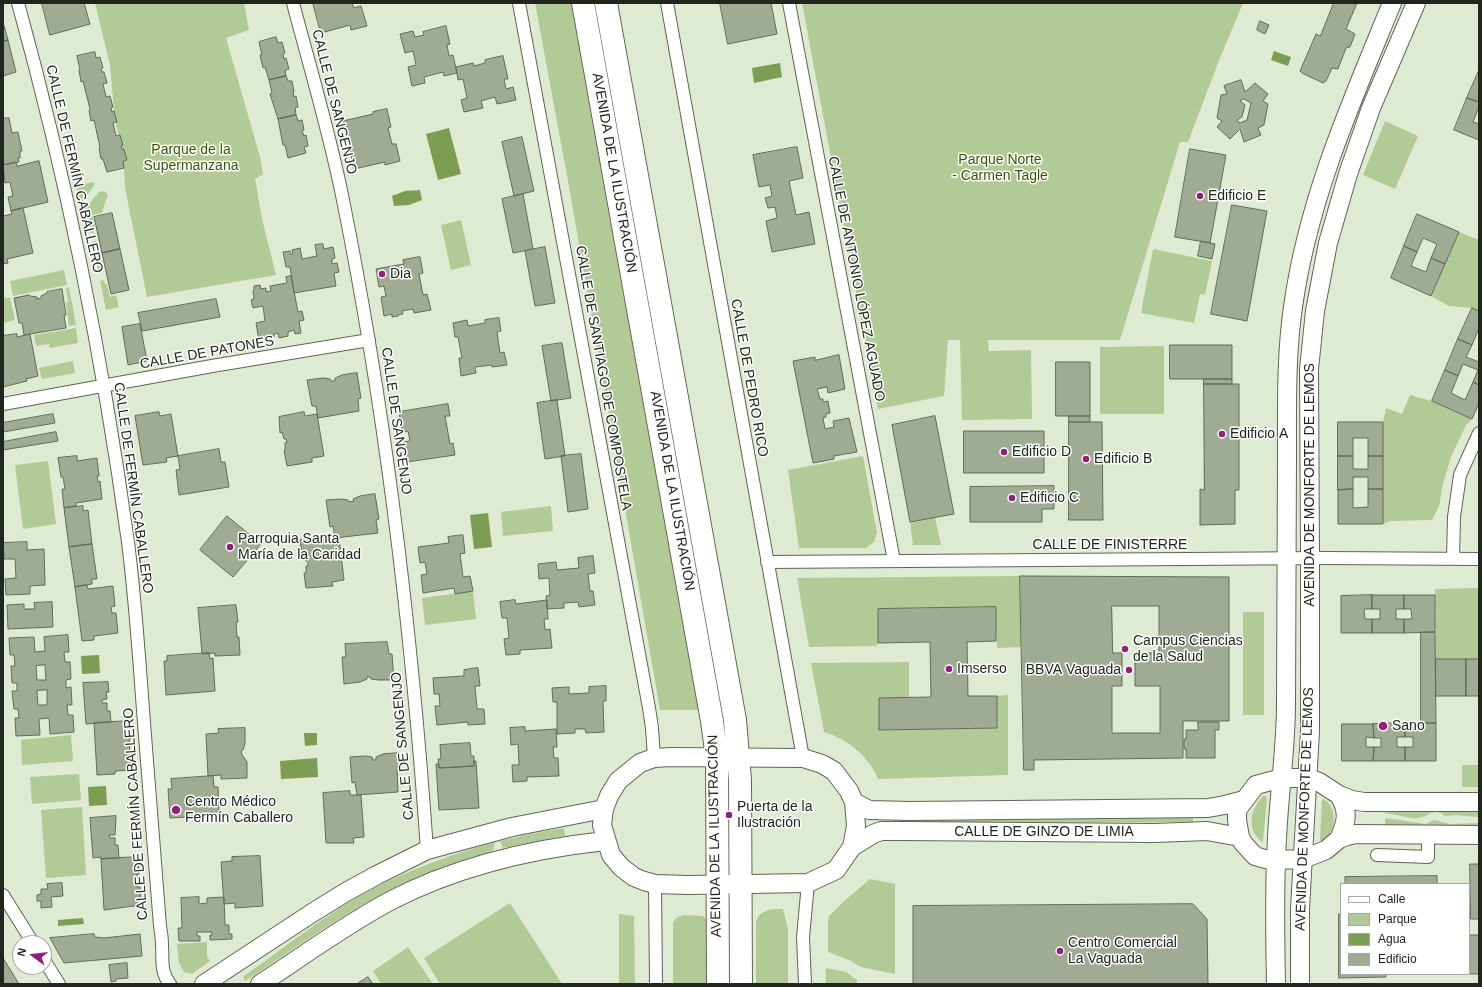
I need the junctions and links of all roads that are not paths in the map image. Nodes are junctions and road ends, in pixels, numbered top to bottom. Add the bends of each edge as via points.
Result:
1 (18, 3) edge
2 (293, 3) edge
3 (519, 3) edge
4 (583, 3) edge
5 (606, 3) edge
6 (667, 3) edge
7 (789, 3) edge
8 (1392, 3) edge
9 (1416, 3) edge
10 (368, 340) junction
11 (104, 386) junction
12 (3, 404) edge
13 (1479, 432) edge
14 (1286, 558) junction
15 (1310, 558) junction
16 (1453, 559) junction
17 (1479, 559) edge
18 (894, 561) junction
19 (767, 562) junction
20 (654, 758) junction
21 (716, 758) junction
22 (739, 758) junction
23 (803, 758) junction
24 (1282, 778) junction
25 (1308, 778) junction
26 (1339, 795) junction
27 (1244, 800) junction
28 (854, 802) junction
29 (1479, 802) edge
30 (604, 809) junction
31 (1428, 835) junction
32 (1479, 835) edge
33 (1240, 837) junction
34 (1339, 839) junction
35 (605, 841) junction
36 (852, 847) junction
37 (427, 850) junction
38 (1377, 856) dead end
39 (1303, 859) junction
40 (1276, 860) junction
41 (808, 883) junction
42 (655, 884) junction
43 (741, 884) junction
44 (718, 885) junction
45 (3, 895) edge
46 (28, 935) edge
47 (52, 973) edge
48 (59, 984) edge
49 (170, 984) edge
50 (204, 984) edge
51 (260, 984) edge
52 (656, 984) edge
53 (718, 984) edge
54 (741, 984) edge
55 (805, 984) edge
56 (1276, 984) edge
57 (1300, 984) edge

1 - 11 street, CALLE DE FERMÍN CABALLERO via 61,170
2 - 10 street, CALLE DE SANGENJO via 343,199
3 - 20 street, CALLE DE SANTIAGO DE COMPOSTELA via 649,708
4 - 21 highway, AVENIDA DE LA ILUSTRACIÓN via 711,710
5 - 22 highway, AVENIDA DE LA ILUSTRACIÓN via 735,720
6 - 19 street, CALLE DE PEDRO RICO
7 - 18 street, CALLE DE ANTONIO LÓPEZ AGUADO
8 - 14 main road, AVENIDA DE MONFORTE DE LEMOS via 1333,149 1314,208 1293,308 1288,366
9 - 15 main road, AVENIDA DE MONFORTE DE LEMOS via 1371,108 1324,260 1309,369
10 - 11 street, CALLE DE PATONES
10 - 37 street, CALLE DE SANGENJO via 395,523 411,659
11 - 12 street, CALLE DE PATONES
11 - 49 street, CALLE DE FERMÍN CABALLERO via 128,544 140,665 162,966 166,980
13 - 16 street via 1460,475 1454,517
14 - 15 street, CALLE DE FINISTERRE
14 - 18 street, CALLE DE FINISTERRE
14 - 24 main road, AVENIDA DE MONFORTE DE LEMOS via 1286,708
15 - 16 street, CALLE DE FINISTERRE
15 - 25 main road, AVENIDA DE MONFORTE DE LEMOS
16 - 17 street, CALLE DE FINISTERRE
18 - 19 street, CALLE DE FINISTERRE
19 - 23 street, CALLE DE PEDRO RICO
20 - 21 main road
20 - 30 main road via 640,763 618,781
21 - 22 main road
21 - 44 highway, AVENIDA DE LA ILUSTRACIÓN
22 - 23 main road
22 - 43 highway, AVENIDA DE LA ILUSTRACIÓN
23 - 28 main road via 834,771
24 - 25 main road
24 - 27 main road via 1256,785
24 - 40 main road, AVENIDA DE MONFORTE DE LEMOS
25 - 26 main road
25 - 39 main road, AVENIDA DE MONFORTE DE LEMOS
26 - 29 main road via 1364,802
26 - 34 main road via 1346,812 1344,828
27 - 28 main road, CALLE DE GINZO DE LIMIA via 1208,808 927,811 869,810
27 - 33 main road via 1237,810
28 - 36 main road via 856,826
30 - 35 main road via 602,825
30 - 37 main road via 512,827
31 - 32 main road
31 - 34 main road via 1370,834
31 - 38 street via 1428,857
33 - 36 main road, CALLE DE GINZO DE LIMIA via 1207,831 903,830 881,831
33 - 40 main road via 1255,856
34 - 39 main road via 1326,850
35 - 42 main road via 611,855 621,867 634,877
35 - 51 main road via 520,854 480,865 420,887 365,915
36 - 41 main road via 836,870
37 - 50 main road via 339,896
39 - 40 main road
39 - 57 main road, AVENIDA DE MONFORTE DE LEMOS
40 - 56 main road, AVENIDA DE MONFORTE DE LEMOS
41 - 43 main road
41 - 55 street via 803,937
42 - 44 main road
42 - 52 street
43 - 44 main road
43 - 54 highway, AVENIDA DE LA ILUSTRACIÓN
44 - 53 highway, AVENIDA DE LA ILUSTRACIÓN
45 - 46 street
47 - 48 street

